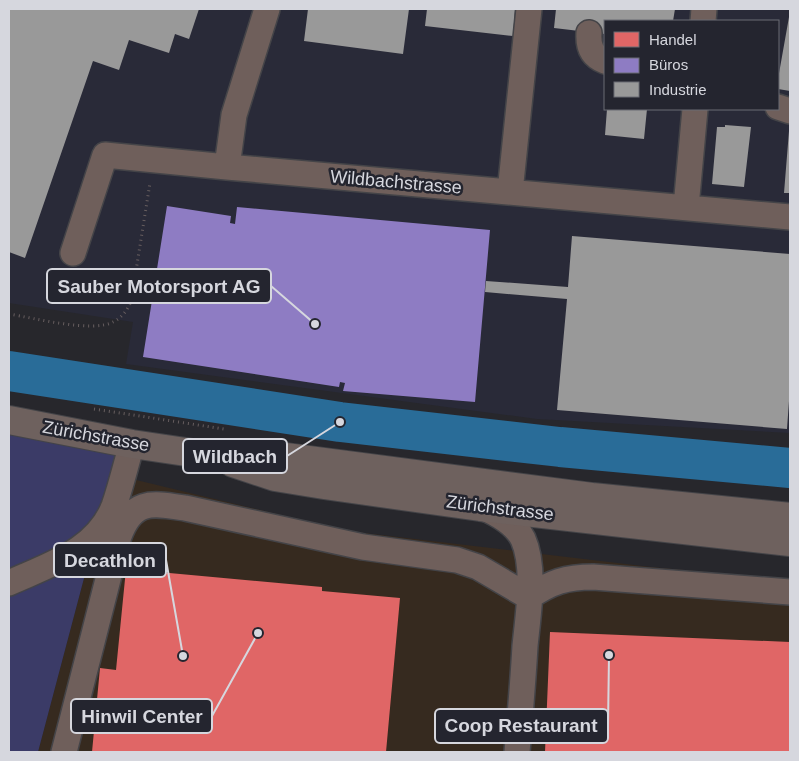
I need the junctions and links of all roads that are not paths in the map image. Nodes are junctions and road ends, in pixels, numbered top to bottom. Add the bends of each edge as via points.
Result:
1 (267, 9) edge
2 (529, 9) edge
3 (589, 33) dead end
4 (604, 60) edge
5 (695, 110) edge
6 (227, 167) junction
7 (510, 192) junction
8 (686, 208) junction
9 (790, 217) edge
10 (73, 252) dead end
11 (9, 420) edge
12 (132, 444) junction
13 (212, 456) junction
14 (480, 507) junction
15 (790, 517) edge
16 (790, 542) edge
17 (9, 583) edge
18 (790, 592) edge
19 (529, 597) junction
20 (64, 752) edge
21 (517, 752) edge

1 - 6 lane via 234,115
2 - 7 lane
3 - 4 lane via 591,51
5 - 8 lane
6 - 7 lane, Wildbachstrasse
6 - 10 lane, Wildbachstrasse via 105,155
7 - 8 lane, Wildbachstrasse
8 - 9 lane, Wildbachstrasse
11 - 12 main road, Zürichstrasse
12 - 13 main road, Zürichstrasse
12 - 17 lane via 113,507 98,532 76,552
13 - 14 main road, Zürichstrasse via 275,477
13 - 15 main road, Zürichstrasse via 278,456 592,497
14 - 16 main road, Zürichstrasse
14 - 19 lane via 506,520 522,538 528,555
18 - 19 lane via 593,577 556,581
19 - 20 lane via 478,567 456,560 363,547 185,508 161,504 143,507 128,517 119,536
19 - 21 lane

